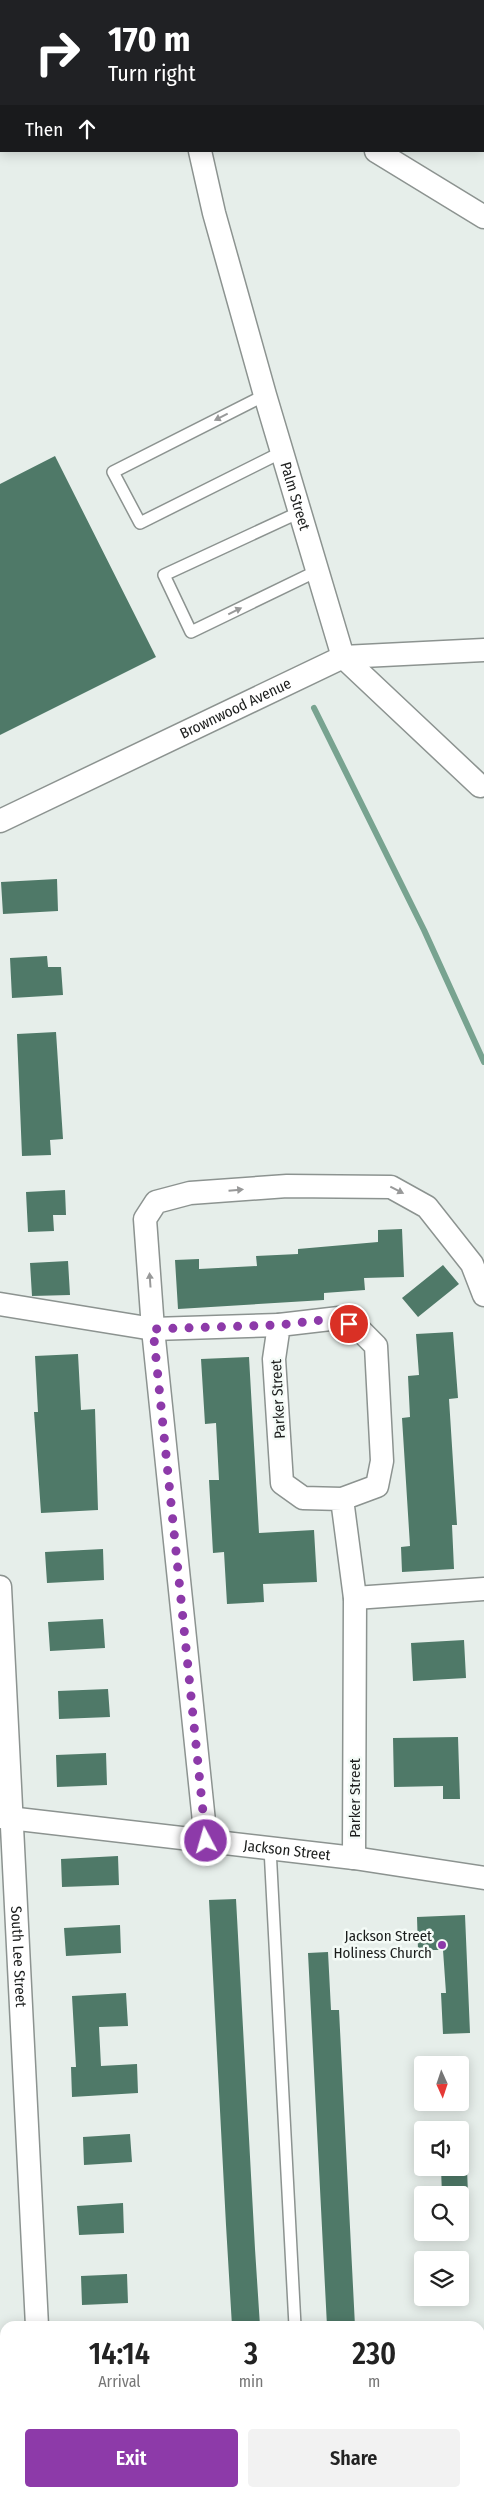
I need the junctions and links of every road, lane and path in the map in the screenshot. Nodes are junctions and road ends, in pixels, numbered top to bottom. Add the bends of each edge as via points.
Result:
1 (200, 152) edge
2 (378, 152) edge
3 (484, 217) edge
4 (265, 395) junction
5 (282, 452) junction
6 (300, 512) junction
7 (318, 571) junction
8 (484, 650) edge
9 (343, 657) junction
10 (480, 786) dead end
11 (0, 821) edge
12 (484, 1295) edge
13 (0, 1304) edge
14 (279, 1325) junction
15 (153, 1329) junction
16 (342, 1499) junction
17 (0, 1587) edge
18 (484, 1589) edge
19 (355, 1598) junction
20 (6, 1818) edge
21 (206, 1841) junction
22 (270, 1848) junction
23 (354, 1858) junction
24 (484, 1878) edge
25 (37, 2321) edge
26 (295, 2321) edge

1 - 4 street, Palm Street via 214,214
2 - 3 street
4 - 5 street, Palm Street
4 -> 5 lane via 113,472 140,523
5 - 6 street, Palm Street
6 - 7 street, Palm Street
6 -> 7 lane via 164,575 191,632
7 - 9 street, Palm Street
8 - 9 street, Brownwood Avenue
9 - 10 street
9 - 11 street, Brownwood Avenue
15 -> 12 street via 146,1219 156,1202 190,1193 287,1186 391,1186 427,1207 472,1264
13 - 15 street
14 - 15 street
14 - 16 street, Parker Street via 274,1358 282,1483 303,1498
14 - 16 street, Parker Street via 339,1318 359,1329 376,1346 382,1461 376,1486
15 - 21 street
16 - 19 street, Parker Street
17 - 20 street, South Lee Street
18 - 19 street
19 - 23 street, Parker Street
20 - 21 street, Jackson Street
20 - 25 street, South Lee Street
21 - 22 street, Jackson Street
22 - 23 street, Jackson Street
22 - 26 lane
23 - 24 street, Jackson Street

